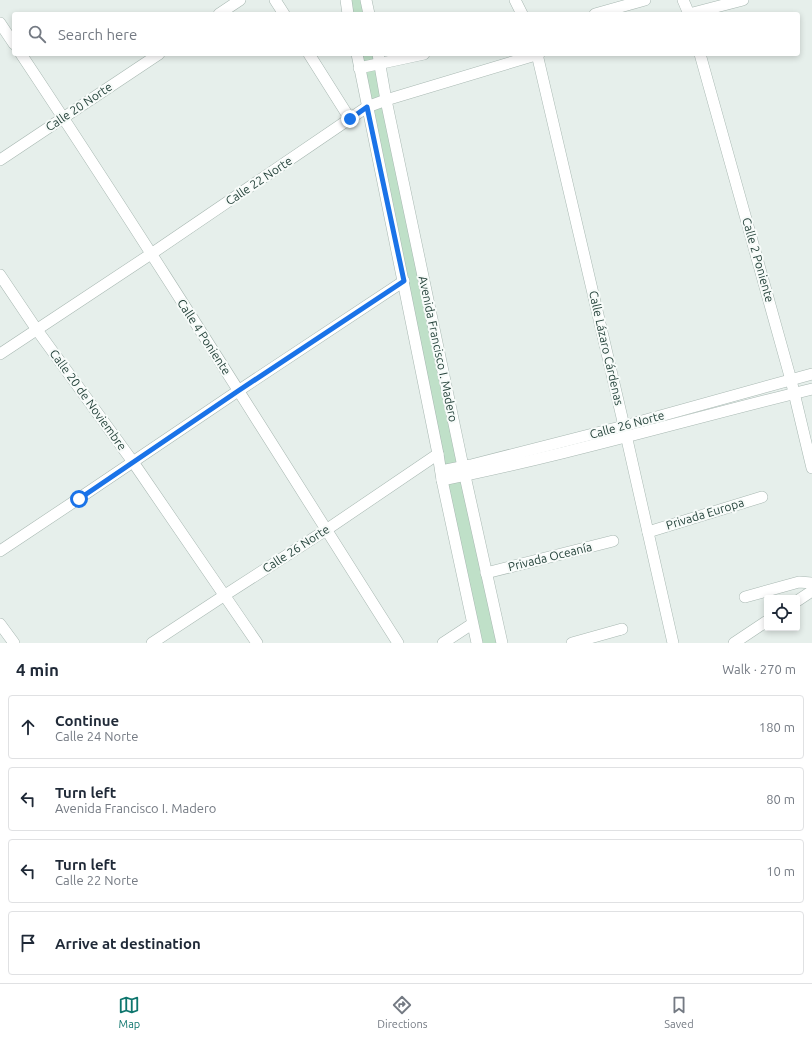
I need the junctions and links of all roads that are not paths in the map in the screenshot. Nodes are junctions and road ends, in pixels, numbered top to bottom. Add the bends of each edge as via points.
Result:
1 (240, 0) edge
2 (275, 0) edge
3 (346, 0) edge
4 (366, 0) edge
5 (515, 0) edge
6 (645, 0) edge
7 (682, 0) edge
8 (743, 0) edge
9 (222, 12) edge
10 (283, 12) edge
11 (348, 12) edge
12 (369, 12) edge
13 (521, 12) edge
14 (602, 12) edge
15 (688, 12) edge
16 (697, 12) edge
17 (0, 23) edge
18 (12, 41) edge
19 (22, 56) edge
20 (156, 56) edge
21 (310, 56) edge
22 (356, 56) edge
23 (406, 56) edge
24 (531, 56) edge
25 (538, 56) edge
26 (701, 56) edge
27 (379, 59) edge
28 (359, 68) junction
29 (386, 100) junction
30 (367, 107) junction
31 (63, 118) junction
32 (350, 119) junction
33 (0, 160) edge
34 (151, 254) junction
35 (0, 275) edge
36 (404, 281) junction
37 (37, 330) junction
38 (0, 354) edge
39 (812, 374) edge
40 (791, 380) junction
41 (812, 389) edge
42 (238, 391) junction
43 (794, 393) junction
44 (624, 426) junction
45 (626, 438) junction
46 (438, 454) junction
47 (133, 462) junction
48 (812, 468) edge
49 (464, 471) junction
50 (441, 476) junction
51 (762, 496) dead end
52 (326, 530) junction
53 (648, 532) junction
54 (613, 541) dead end
55 (0, 551) edge
56 (486, 573) junction
57 (812, 583) edge
58 (812, 591) edge
59 (225, 595) junction
60 (745, 597) dead end
61 (800, 599) edge
62 (764, 623) edge
63 (0, 624) edge
64 (472, 624) junction
65 (622, 629) dead end
66 (14, 643) edge
67 (152, 643) edge
68 (257, 643) edge
69 (398, 643) edge
70 (443, 643) edge
71 (477, 643) edge
72 (502, 643) edge
73 (572, 643) edge
74 (674, 643) edge
75 (734, 643) edge

1 - 9 street
2 - 10 street
3 - 11 street
4 - 12 street
5 - 13 street
6 - 14 street
7 - 15 street
8 - 16 street
17 - 18 street
19 - 31 street, Calle 4 Poniente
20 - 31 street, Calle 20 Norte
21 - 32 street
22 - 28 street, Avenida Francisco I. Madero
23 - 27 street
24 - 29 street, Calle 22 Norte
25 - 44 street, Calle Lázaro Cárdenas
26 - 40 street, Calle 2 Poniente
27 - 28 street
27 - 29 street, Avenida Francisco I. Madero
28 - 30 street, Avenida Francisco I. Madero
29 - 30 street, Calle 22 Norte
29 - 49 street, Avenida Francisco I. Madero
30 - 32 street, Calle 22 Norte
30 - 36 street, Avenida Francisco I. Madero
31 - 33 street, Calle 20 Norte
31 - 34 street, Calle 4 Poniente
32 - 34 street, Calle 22 Norte
34 - 37 street, Calle 22 Norte
34 - 42 street, Calle 4 Poniente
35 - 37 street, Calle 20 de Noviembre
36 - 42 street
36 - 46 street, Avenida Francisco I. Madero
37 - 38 street, Calle 22 Norte
37 - 47 street, Calle 20 de Noviembre
39 - 40 street, Calle 26 Norte
40 - 43 street, Calle 2 Poniente
40 - 44 street, Calle 26 Norte
41 - 43 street, Calle 26 Norte
42 - 47 street
42 - 52 street, Calle 4 Poniente
43 - 45 street, Calle 26 Norte
43 - 48 street, Calle 2 Poniente
44 - 45 street, Calle Lázaro Cárdenas
44 - 49 street, Calle 26 Norte
45 - 49 street, Calle 26 Norte
45 - 53 street, Calle Lázaro Cárdenas
46 - 50 street, Avenida Francisco I. Madero
46 - 52 street, Calle 26 Norte
47 - 55 street
47 - 59 street, Calle 20 de Noviembre
49 - 50 street, Calle 26 Norte
49 - 56 street, Avenida Francisco I. Madero
50 - 64 street, Avenida Francisco I. Madero
51 - 53 street, Privada Europa
52 - 59 street, Calle 26 Norte
52 - 69 street, Calle 4 Poniente
53 - 74 street, Calle Lázaro Cárdenas
54 - 56 street, Privada Oceanía
56 - 72 street, Avenida Francisco I. Madero
57 - 60 street via 799,582
58 - 61 street
59 - 67 street, Calle 26 Norte
59 - 68 street, Calle 20 de Noviembre
62 - 75 street
63 - 66 street
64 - 70 street
64 - 71 street, Avenida Francisco I. Madero
65 - 73 street

